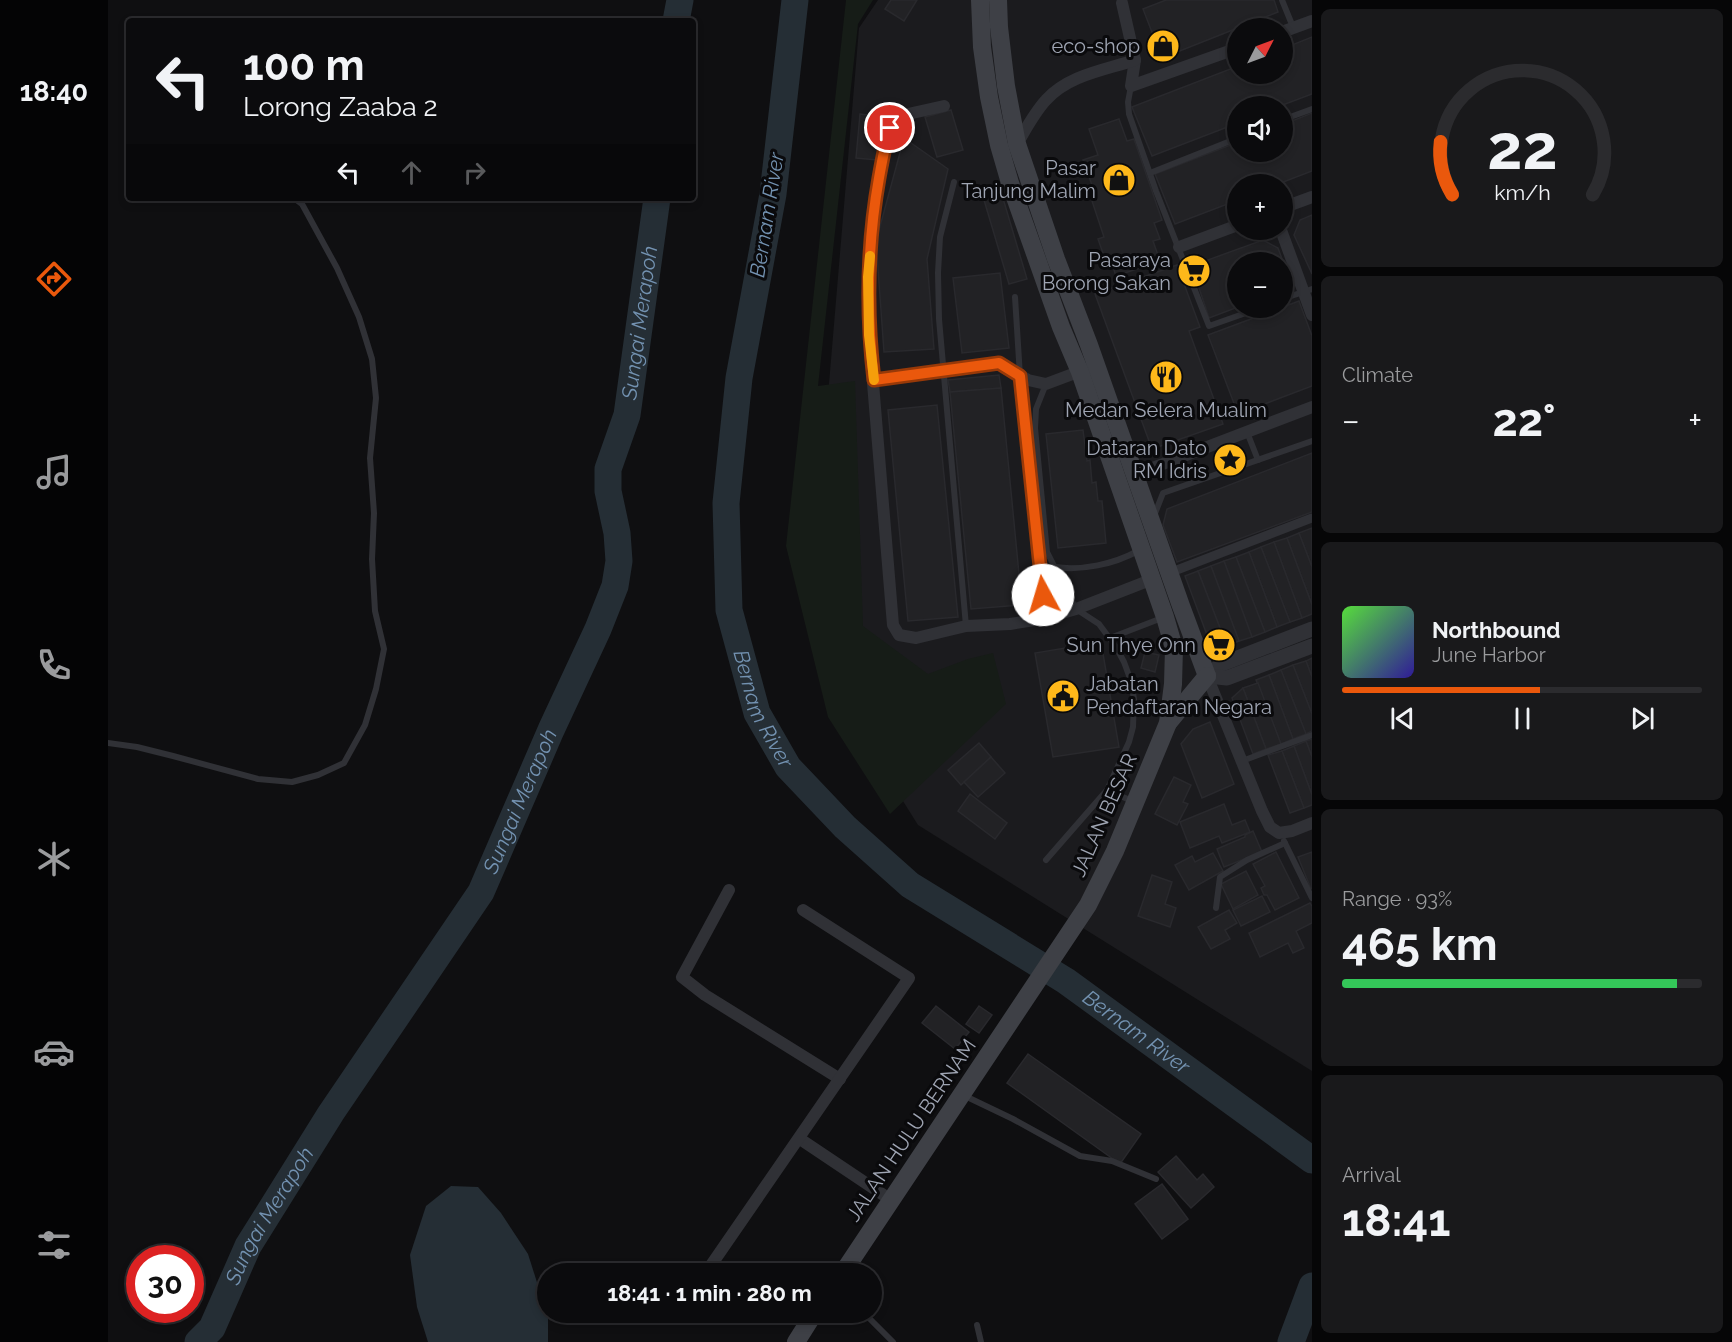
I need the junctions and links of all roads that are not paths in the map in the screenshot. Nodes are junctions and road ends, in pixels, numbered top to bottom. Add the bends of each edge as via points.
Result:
1 (980, 0) edge
2 (998, 0) edge
3 (1282, 0) edge
4 (1124, 1) edge
5 (1286, 18) edge
6 (1312, 21) edge
7 (1293, 28) edge
8 (1227, 52) edge
9 (1135, 60) junction
10 (1131, 86) junction
11 (944, 106) dead end
12 (1312, 109) edge
13 (1293, 116) edge
14 (1227, 142) edge
15 (1017, 144) junction
16 (1150, 173) junction
17 (954, 182) dead end
18 (1312, 197) edge
19 (298, 201) edge
20 (1293, 204) edge
21 (1227, 229) edge
22 (1286, 240) edge
23 (1179, 247) junction
24 (1308, 290) edge
25 (1293, 296) edge
26 (1015, 297) dead end
27 (1312, 315) edge
28 (1232, 318) edge
29 (1088, 369) junction
30 (944, 370) junction
31 (1020, 376) junction
32 (874, 380) junction
33 (1046, 384) junction
34 (1312, 407) edge
35 (1247, 432) junction
36 (1312, 441) edge
37 (1258, 460) junction
38 (1134, 476) junction
39 (1312, 518) edge
40 (1152, 522) junction
41 (1142, 550) junction
42 (1055, 567) junction
43 (1161, 576) junction
44 (1076, 609) junction
45 (1166, 616) junction
46 (1045, 618) junction
47 (966, 626) junction
48 (1312, 629) edge
49 (1110, 638) junction
50 (1312, 646) edge
51 (1174, 648) junction
52 (1208, 676) junction
53 (1168, 723) junction
54 (1312, 735) edge
55 (108, 743) edge
56 (1242, 761) junction
57 (1107, 790) junction
58 (1135, 802) junction
59 (1312, 823) edge
60 (1282, 838) junction
61 (1046, 860) dead end
62 (729, 890) dead end
63 (1312, 898) edge
64 (1216, 908) dead end
65 (803, 910) dead end
66 (1017, 1012) joint
67 (840, 1079) junction
68 (962, 1094) junction
69 (800, 1138) junction
70 (1156, 1179) dead end
71 (891, 1200) junction
72 (713, 1263) edge
73 (849, 1263) edge
74 (809, 1323) edge
75 (874, 1323) edge
76 (976, 1325) dead end
77 (796, 1342) edge
78 (893, 1342) edge
79 (981, 1342) edge

1 - 29 main road via 989,97 1010,183 1061,327
2 - 15 main road via 1006,86
3 - 5 lane
4 - 9 street
6 - 7 street
8 - 10 street
9 - 10 street
9 - 15 street via 1065,84 1046,99
10 - 16 lane via 1129,114
11 - 32 street via 900,116 886,139 874,206 868,277
12 - 13 lane
14 - 16 lane
15 - 29 main road
16 - 23 lane
17 - 30 lane via 940,237 938,273
18 - 20 street
19 - 55 lane via 337,268 372,359 376,398 370,458 372,559 375,611 384,649 365,724 344,763 318,776 292,782 258,779
21 - 23 street
22 - 24 street
23 - 28 lane via 1209,326
24 - 25 lane
24 - 27 street
26 - 31 lane
29 - 33 street
29 - 38 main road
29 - 41 main road
30 - 31 street via 999,363
30 - 32 street
30 - 47 lane
31 - 33 street
31 - 46 street
32 - 47 street via 892,625 899,635 916,638
33 - 42 lane via 1036,409 1035,428 1047,552
34 - 35 street
35 - 37 lane
35 - 38 street
36 - 37 lane
37 - 40 lane via 1163,493
38 - 40 main road
39 - 43 street
40 - 43 main road
41 - 42 lane via 1114,561 1070,569
41 - 43 main road
42 - 44 lane
43 - 44 street
43 - 45 main road
43 - 52 main road
44 - 46 street
44 - 49 lane via 1100,624
45 - 49 lane
45 - 51 main road
46 - 47 street
48 - 52 street via 1222,664
49 - 57 lane via 1124,662 1134,699 1129,742
50 - 52 street via 1227,678
51 - 52 main road
51 - 53 main road
52 - 53 main road
52 - 56 street
53 - 58 main road, JALAN BESAR
54 - 56 lane
56 - 60 street via 1264,816
57 - 58 lane
57 - 61 lane
58 - 66 main road, JALAN BESAR via 1088,905
59 - 60 street
60 - 63 lane
60 - 64 lane via 1220,877
62 - 67 street via 682,976 705,996
65 - 67 street via 909,978
66 - 68 main road, JALAN HULU BERNAM
67 - 69 street
68 - 70 lane via 1080,1156 1112,1161
68 - 71 main road, JALAN HULU BERNAM
69 - 71 street
69 - 72 street
71 - 73 main road, JALAN HULU BERNAM
74 - 77 main road
75 - 78 lane
76 - 79 lane

